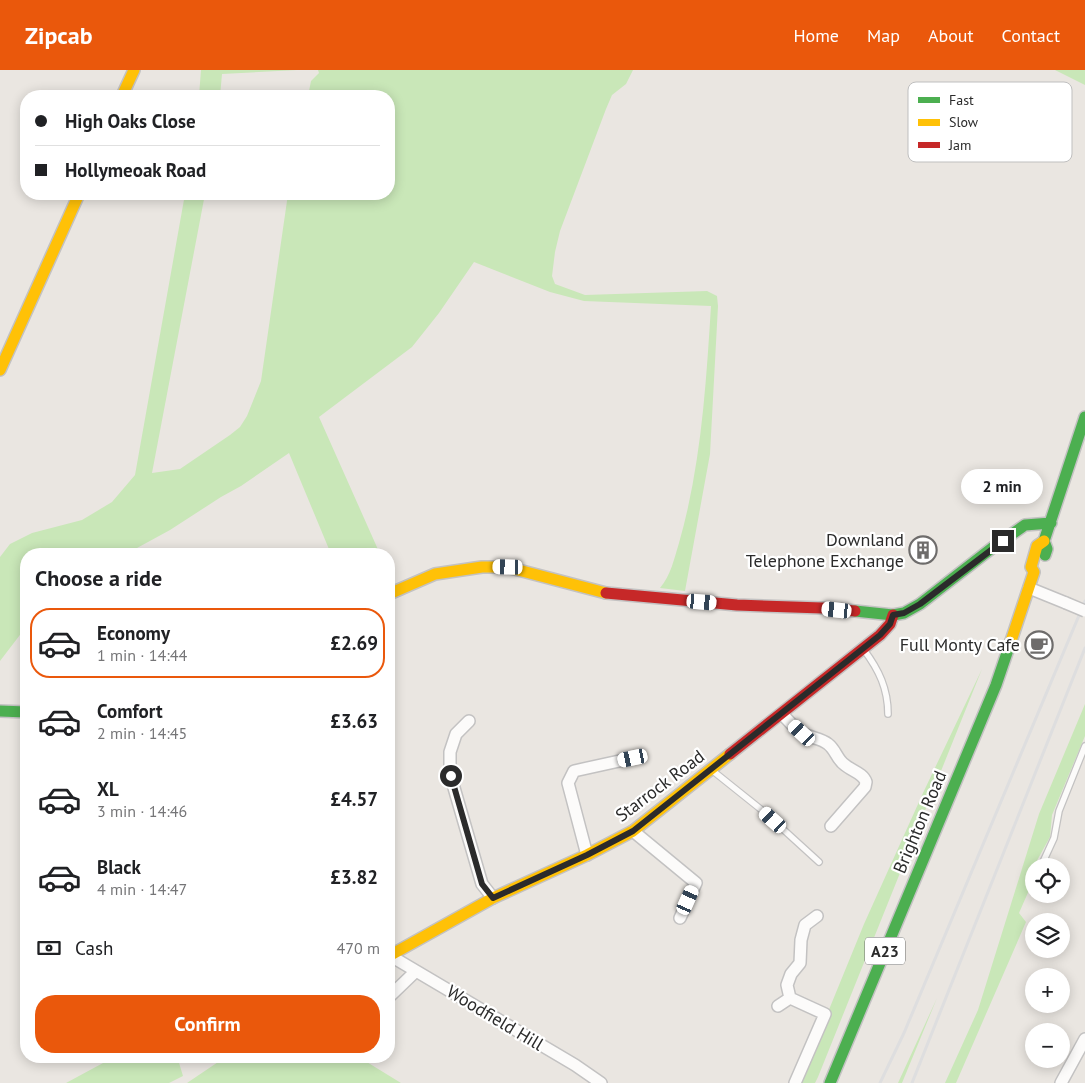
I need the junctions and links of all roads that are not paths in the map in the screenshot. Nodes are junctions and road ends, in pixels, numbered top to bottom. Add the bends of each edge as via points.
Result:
1 (134, 70) edge
2 (125, 90) edge
3 (76, 200) edge
4 (0, 370) edge
5 (1085, 417) edge
6 (1051, 523) junction
7 (1029, 588) junction
8 (395, 591) edge
9 (1085, 611) edge
10 (893, 615) junction
11 (863, 649) junction
12 (0, 711) edge
13 (20, 712) edge
14 (782, 714) junction
15 (888, 714) dead end
16 (469, 721) dead end
17 (1085, 746) edge
18 (633, 758) dead end
19 (570, 760) dead end
20 (711, 770) junction
21 (574, 771) junction
22 (831, 826) dead end
23 (633, 831) junction
24 (587, 855) junction
25 (1045, 858) edge
26 (819, 862) dead end
27 (493, 898) junction
28 (817, 916) dead end
29 (680, 918) dead end
30 (395, 953) edge
31 (395, 960) edge
32 (416, 972) junction
33 (395, 991) edge
34 (790, 998) junction
35 (778, 1006) dead end
36 (1085, 1039) edge
37 (601, 1083) edge
38 (795, 1083) edge
39 (830, 1083) edge
40 (1061, 1083) edge

1 - 2 main road
3 - 4 main road
5 - 6 main road, Brighton Road / A23
6 - 7 main road, Brighton Road / A23 via 1044,542 1037,546
6 - 10 main road via 1025,525 920,604
7 - 9 street, bridge
7 - 39 main road, Brighton Road / A23 via 996,685
8 - 10 main road via 435,574 508,567 607,593
10 - 11 main road, Starrock Road via 890,624
11 - 14 main road, Starrock Road
11 - 15 lane via 881,676 888,698
12 - 13 main road
14 - 20 main road, Starrock Road
14 - 22 street via 802,733 830,745 838,759 865,778 864,787
16 - 27 street via 456,734 450,752 450,774 482,884
17 - 25 lane via 1059,811 1054,838
18 - 21 street
19 - 21 street
20 - 23 main road, Starrock Road
20 - 26 lane via 763,811
21 - 24 street via 568,783
23 - 24 main road, Starrock Road
23 - 29 street via 696,883
24 - 27 main road, Starrock Road
27 - 30 main road, Starrock Road
28 - 34 street via 805,925 800,962 787,985
31 - 32 street, Woodfield Hill
32 - 33 street
32 - 37 street, Woodfield Hill
34 - 35 street
34 - 38 street via 825,1014
36 - 40 street

